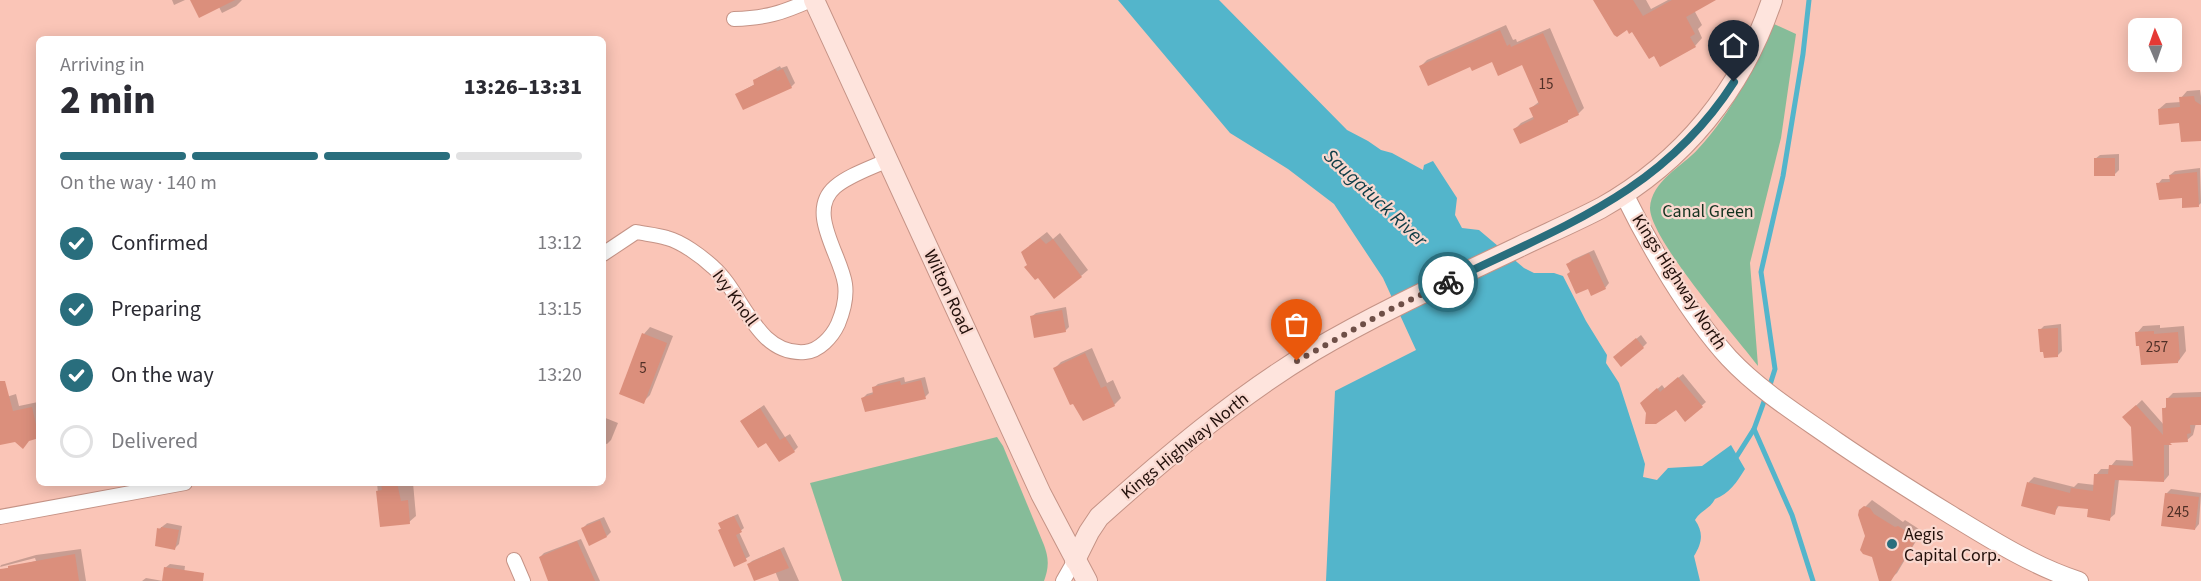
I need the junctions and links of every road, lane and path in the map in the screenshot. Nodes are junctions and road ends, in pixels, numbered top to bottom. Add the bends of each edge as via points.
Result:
1 (813, 0) edge
2 (1772, 0) edge
3 (734, 20) dead end
4 (888, 160) junction
5 (1624, 194) junction
6 (606, 252) edge
7 (169, 486) edge
8 (0, 517) edge
9 (514, 560) dead end
10 (1075, 560) junction
11 (523, 581) edge
12 (1063, 581) edge
13 (1087, 581) edge
14 (2079, 581) edge

1 - 3 street via 784,13
1 - 4 main road, Wilton Road
2 - 5 main road via 1748,58 1720,104 1678,152
4 - 6 street, Ivy Knoll via 837,185 824,200 823,215 843,279 845,300 831,336 810,352 797,353 768,340 756,328 727,281 712,266 669,238 636,232
4 - 10 main road, Wilton Road
5 - 10 main road, Kings Highway North via 1387,311 1281,371 1180,445 1099,518
5 - 14 street, Kings Highway North via 1652,247 1701,321 1748,376 1866,461 1975,530 2037,564
7 - 8 street
9 - 11 street
10 - 12 street, Kings Highway North
10 - 13 main road, Wilton Road

